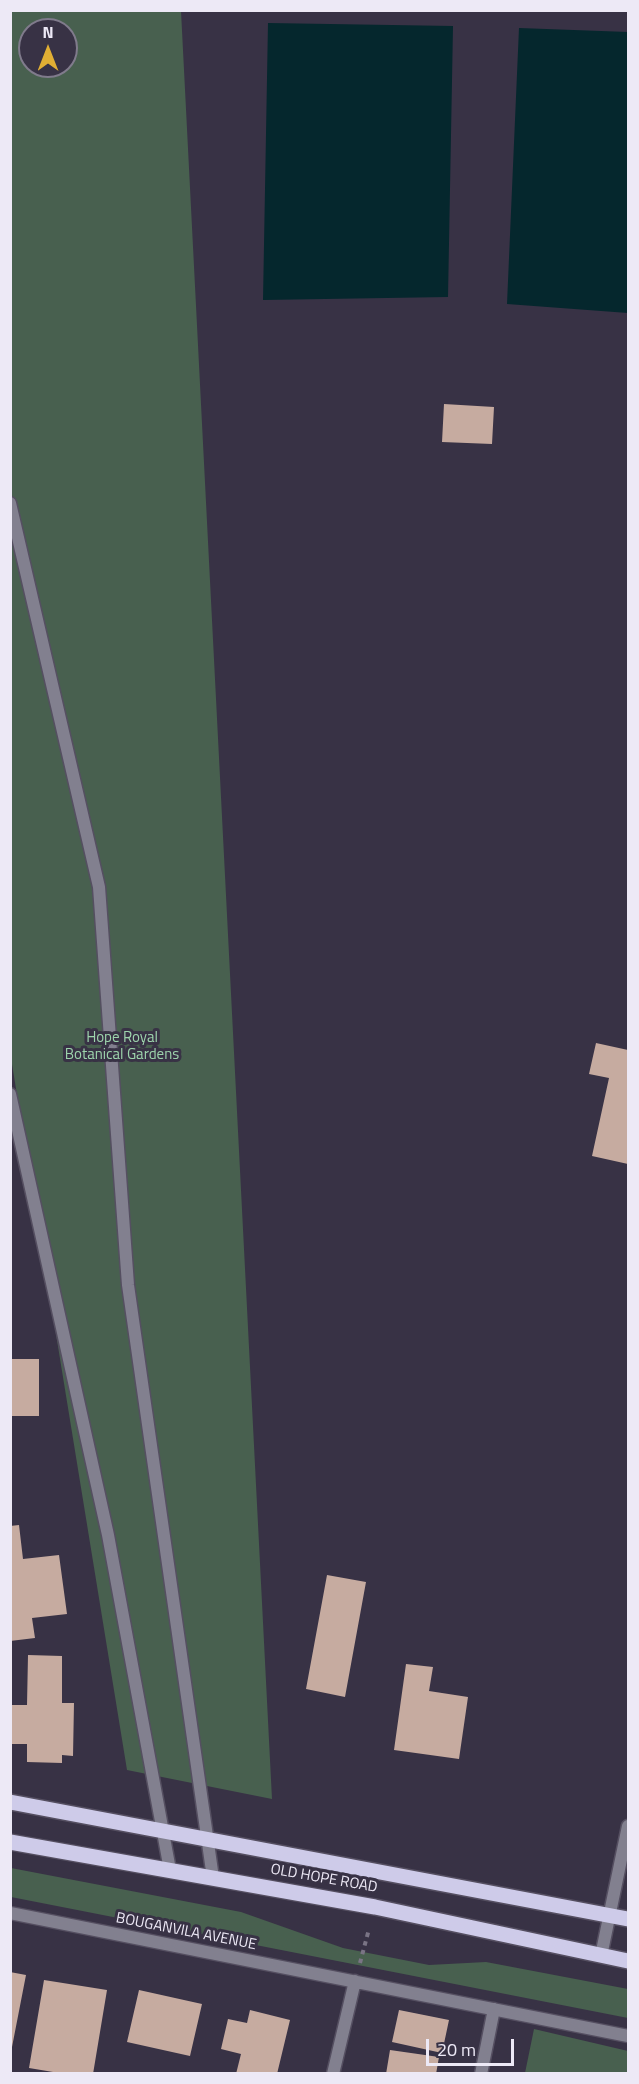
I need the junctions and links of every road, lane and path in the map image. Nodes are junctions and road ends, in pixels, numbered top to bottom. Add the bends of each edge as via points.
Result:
1 (10, 503) edge
2 (10, 1094) edge
3 (10, 1802) edge
4 (628, 1827) edge
5 (164, 1832) junction
6 (207, 1840) junction
7 (10, 1842) edge
8 (170, 1870) junction
9 (213, 1878) junction
10 (375, 1907) junction
11 (10, 1913) edge
12 (609, 1915) junction
13 (628, 1919) edge
14 (601, 1956) junction
15 (628, 1961) edge
16 (355, 1981) junction
17 (494, 2009) junction
18 (628, 2036) edge
19 (333, 2073) edge
20 (481, 2073) edge

1 - 6 street via 99,887 128,1285
2 - 5 street via 108,1535
3 - 5 main road, OLD HOPE ROAD
4 - 12 street
5 - 6 main road, OLD HOPE ROAD
5 - 8 street
6 - 9 street
6 - 12 main road, OLD HOPE ROAD
7 - 8 main road, OLD HOPE ROAD
8 - 9 main road, OLD HOPE ROAD
9 - 10 main road, OLD HOPE ROAD
10 - 14 main road, OLD HOPE ROAD
10 - 16 path
11 - 16 street, BOUGANVILA AVENUE
12 - 13 main road, OLD HOPE ROAD
12 - 14 street
14 - 15 main road, OLD HOPE ROAD
16 - 17 street, BOUGANVILA AVENUE
16 - 19 street
17 - 18 street, BOUGANVILA AVENUE
17 - 20 street

